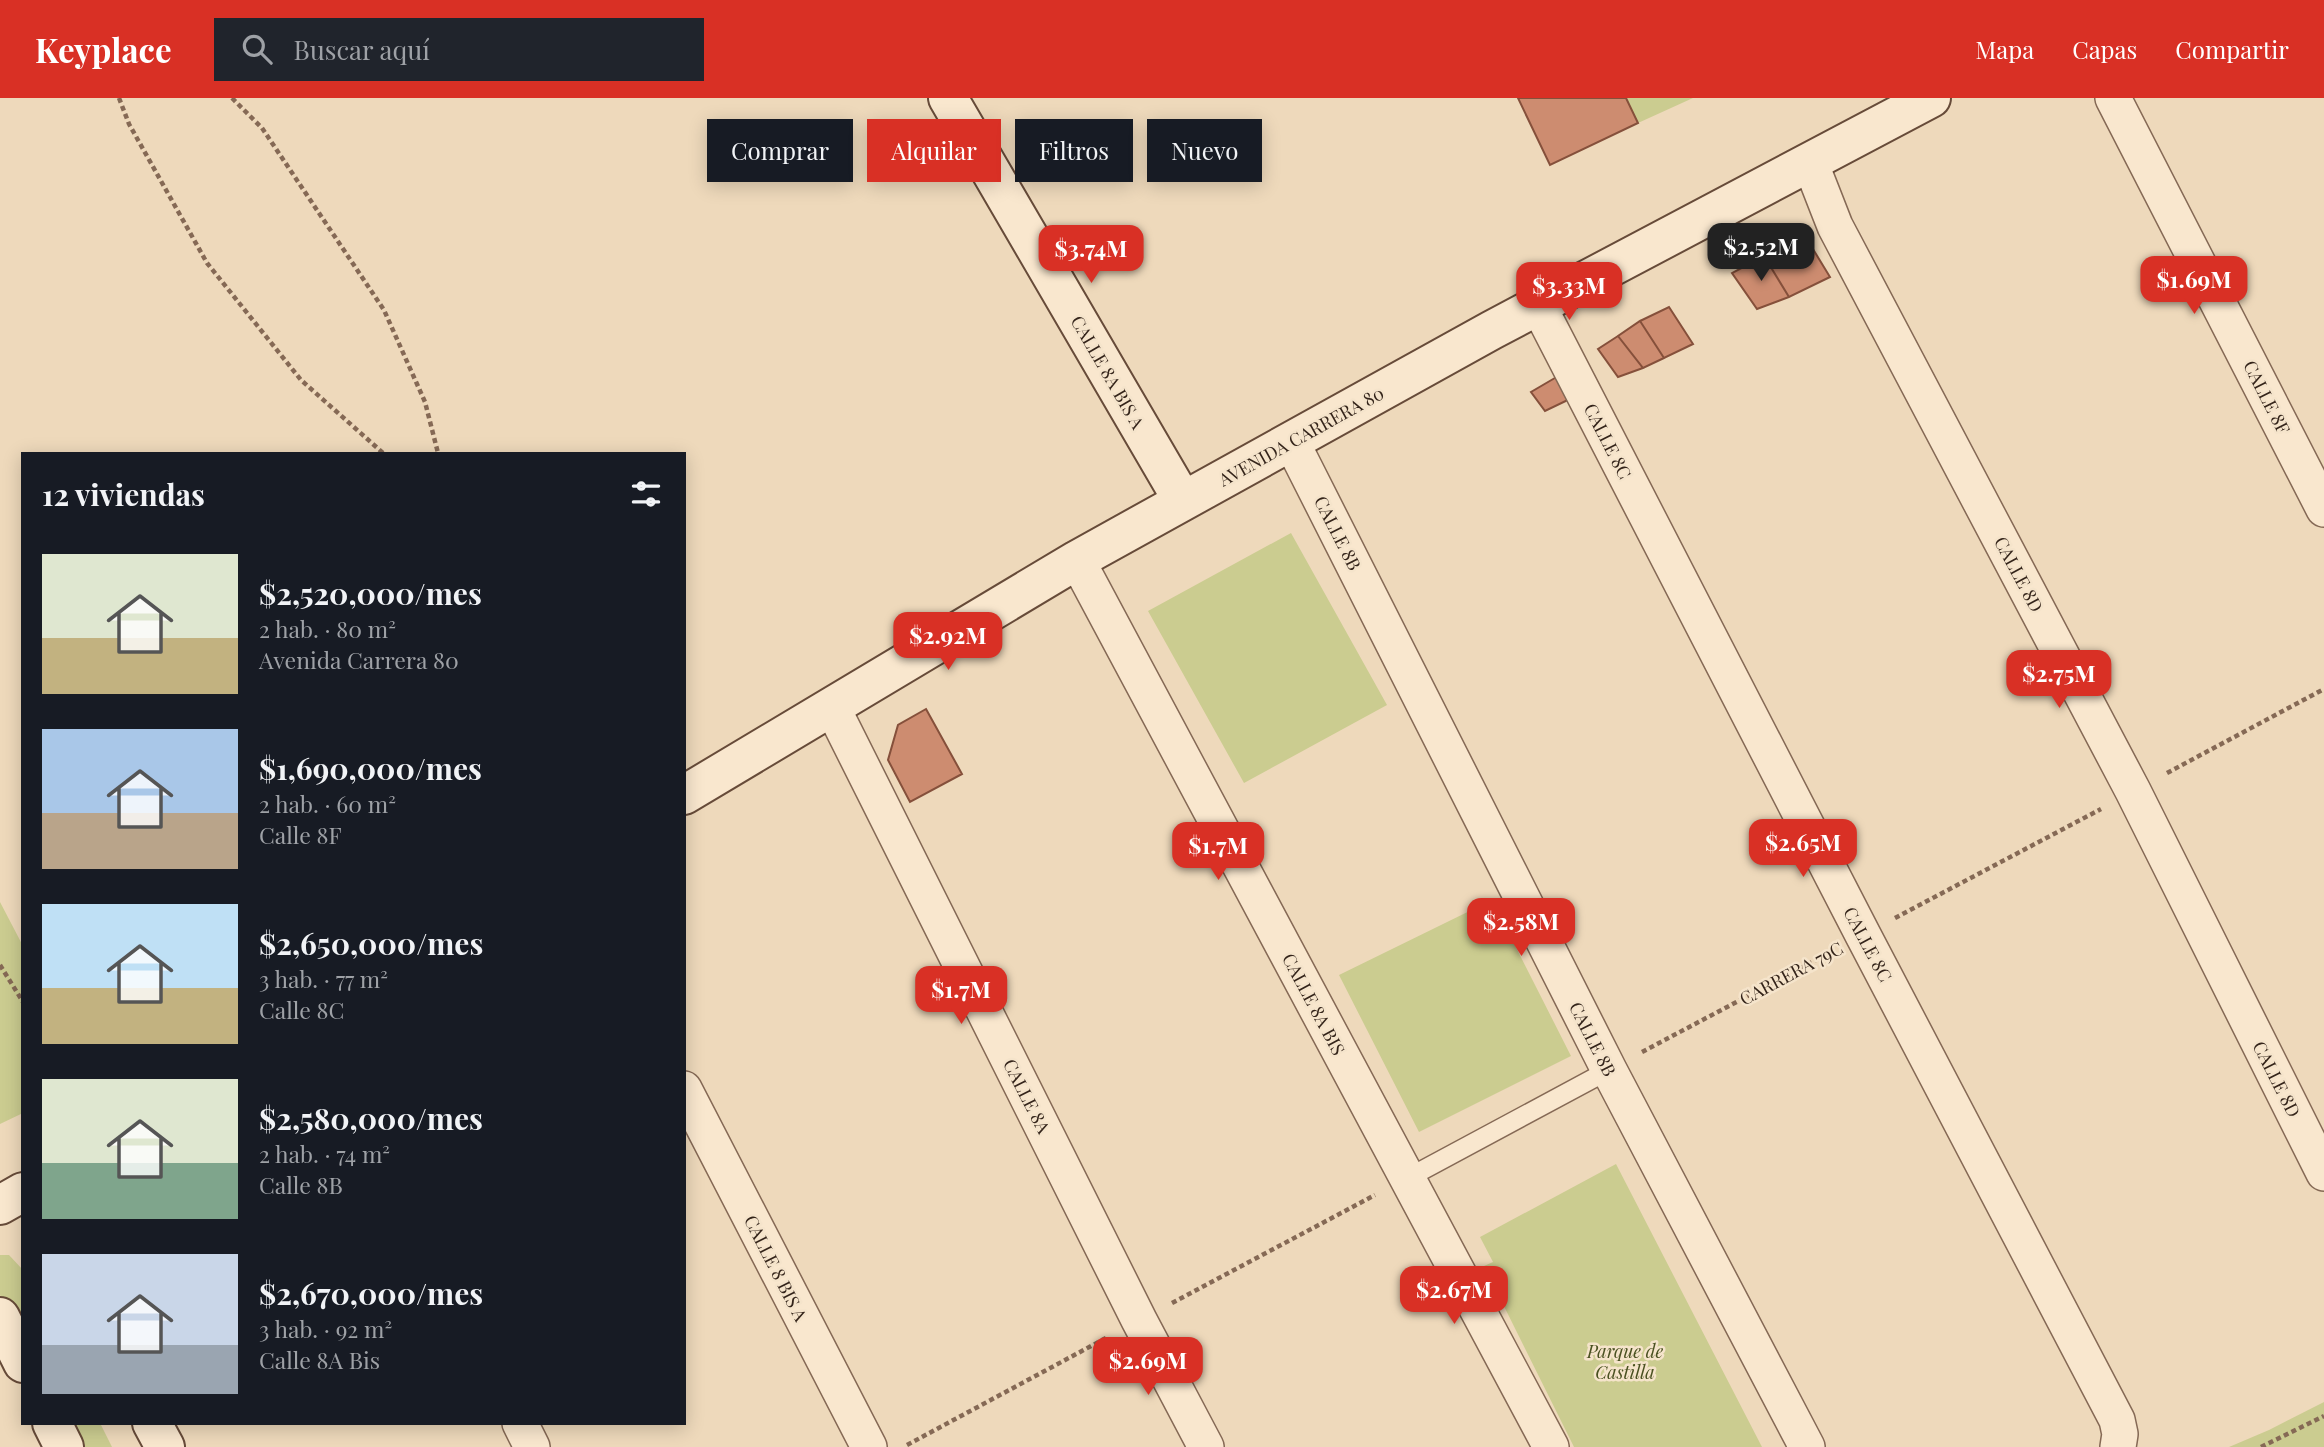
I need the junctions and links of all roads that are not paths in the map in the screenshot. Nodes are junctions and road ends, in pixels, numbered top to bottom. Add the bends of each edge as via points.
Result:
1 (948, 98) edge
2 (1931, 98) edge
3 (2113, 98) edge
4 (1810, 162) junction
5 (1538, 305) junction
6 (1291, 441) junction
7 (1184, 501) junction
8 (2324, 509) edge
9 (1077, 560) junction
10 (832, 707) junction
11 (686, 794) edge
12 (1608, 1070) junction
13 (686, 1093) edge
14 (2324, 1173) edge
15 (1406, 1179) junction
16 (21, 1193) edge
17 (0, 1205) edge
18 (0, 1317) edge
19 (21, 1359) edge
20 (53, 1425) edge
21 (153, 1425) edge
22 (521, 1425) edge
23 (2119, 1441) edge
24 (64, 1447) edge
25 (165, 1447) edge
26 (532, 1447) edge
27 (869, 1447) edge
28 (1206, 1447) edge
29 (1551, 1447) edge
30 (1807, 1447) edge

1 - 7 street, CALLE 8A BIS A
2 - 4 street, AVENIDA CARRERA 80
3 - 8 street, CALLE 8F
4 - 5 street, AVENIDA CARRERA 80
4 - 14 street, CALLE 8D via 1835,226 2133,792
5 - 6 street, AVENIDA CARRERA 80
5 - 23 street, CALLE 8C via 2117,1420
6 - 7 street, AVENIDA CARRERA 80
6 - 12 street, CALLE 8B
7 - 9 street, AVENIDA CARRERA 80
9 - 10 street, AVENIDA CARRERA 80
9 - 15 street, CALLE 8A BIS
10 - 11 street, AVENIDA CARRERA 80
10 - 28 street, CALLE 8A
12 - 15 lane
12 - 30 street, CALLE 8B
13 - 27 street, CALLE 8 BIS A
15 - 29 street, CALLE 8A BIS
16 - 17 street
18 - 19 street
20 - 24 street
21 - 25 street
22 - 26 street

